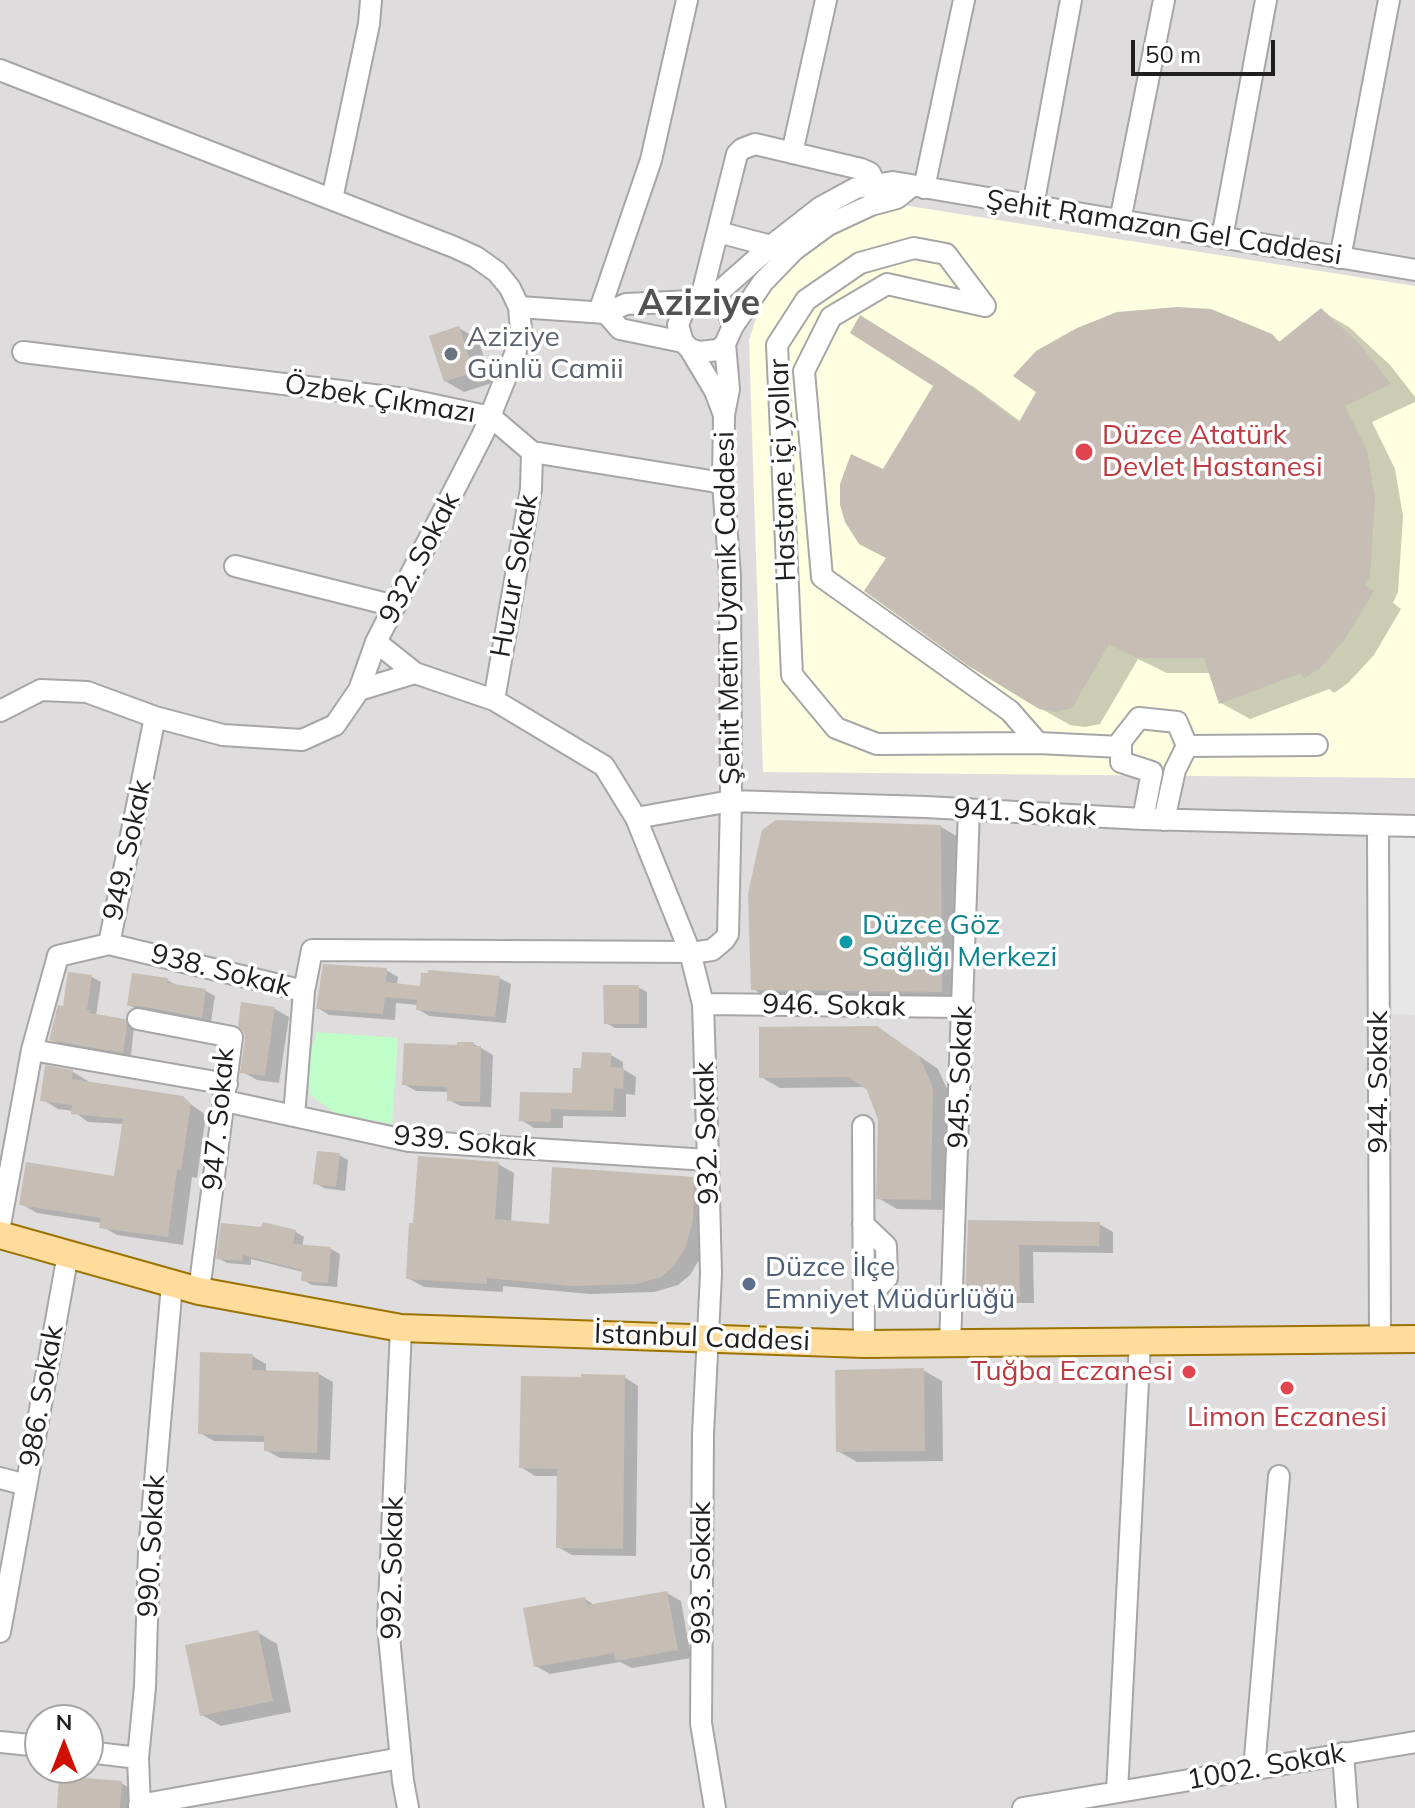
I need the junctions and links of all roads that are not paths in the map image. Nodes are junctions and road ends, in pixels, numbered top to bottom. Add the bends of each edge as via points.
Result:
1 (371, 0) edge
2 (687, 0) edge
3 (826, 0) edge
4 (964, 0) edge
5 (1071, 0) edge
6 (1164, 0) edge
7 (1266, 0) edge
8 (1389, 0) edge
9 (0, 70) edge
10 (792, 153) junction
11 (875, 184) junction
12 (918, 187) junction
13 (332, 199) junction
14 (1033, 206) junction
15 (1120, 221) junction
16 (718, 232) junction
17 (1222, 238) junction
18 (771, 246) junction
19 (1340, 258) junction
20 (1415, 270) edge
21 (702, 299) junction
22 (519, 307) junction
23 (602, 312) junction
24 (729, 335) junction
25 (687, 346) junction
26 (23, 352) dead end
27 (724, 415) junction
28 (491, 417) junction
29 (532, 452) junction
30 (723, 483) junction
31 (235, 566) dead end
32 (395, 606) junction
33 (376, 642) junction
34 (415, 673) junction
35 (359, 690) junction
36 (494, 700) junction
37 (0, 711) edge
38 (155, 717) junction
39 (1038, 743) junction
40 (1317, 745) dead end
41 (1187, 746) junction
42 (1121, 747) junction
43 (731, 801) junction
44 (969, 809) junction
45 (636, 818) junction
46 (1154, 819) junction
47 (1378, 825) junction
48 (1415, 826) edge
49 (109, 944) junction
50 (690, 952) junction
51 (304, 991) junction
52 (703, 1004) junction
53 (964, 1007) junction
54 (138, 1019) dead end
55 (32, 1050) junction
56 (226, 1093) junction
57 (294, 1116) junction
58 (863, 1126) dead end
59 (708, 1160) junction
60 (0, 1225) edge
61 (0, 1235) edge
62 (68, 1254) junction
63 (172, 1284) junction
64 (199, 1291) junction
65 (401, 1328) junction
66 (708, 1337) junction
67 (1380, 1339) junction
68 (1415, 1339) edge
69 (1140, 1342) junction
70 (864, 1344) junction
71 (950, 1344) junction
72 (1279, 1476) dead end
73 (0, 1478) edge
74 (26, 1485) junction
75 (0, 1632) edge
76 (0, 1742) edge
77 (1415, 1742) edge
78 (24, 1744) edge
79 (1343, 1753) junction
80 (104, 1754) edge
81 (138, 1758) junction
82 (401, 1758) junction
83 (1254, 1769) junction
84 (1117, 1792) junction
85 (140, 1806) edge
86 (408, 1808) edge
87 (715, 1808) edge
88 (1023, 1808) edge
89 (1347, 1808) edge

1 - 13 street
2 - 23 street via 651,160
3 - 10 street
4 - 12 street
5 - 14 street
6 - 15 street
7 - 17 street
8 - 19 street
9 - 13 street
10 - 11 street via 861,169
10 - 16 street via 755,144 737,154
11 - 12 street, Şehit Ramazan Gel Caddesi
11 - 18 street via 839,195
12 - 14 street, Şehit Ramazan Gel Caddesi
12 - 24 street via 847,215 802,243 763,282
13 - 22 street via 476,257 497,272
14 - 15 street, Şehit Ramazan Gel Caddesi
15 - 17 street, Şehit Ramazan Gel Caddesi
16 - 18 street
16 - 21 street
17 - 19 street, Şehit Ramazan Gel Caddesi
18 - 21 street
19 - 20 street, Şehit Ramazan Gel Caddesi
21 - 23 street via 626,304
21 - 24 street via 727,309
21 - 25 street via 685,307 678,325
22 - 23 street
22 - 28 street, 932. Sokak via 521,331
23 - 25 street via 620,329
24 - 25 street via 709,353
24 - 27 street, Şehit Metin Uyanık Caddesi
25 - 27 street, Şehit Metin Uyanık Caddesi
26 - 28 street, Özbek Çıkmazı via 406,399
27 - 30 street, Şehit Metin Uyanık Caddesi
28 - 29 street, Özbek Çıkmazı
28 - 32 street, 932. Sokak
29 - 30 street
29 - 36 street, Huzur Sokak via 531,489
30 - 43 street, Şehit Metin Uyanık Caddesi via 730,576
31 - 32 street
32 - 33 street, 932. Sokak
33 - 34 street, 932. Sokak
33 - 35 street
34 - 35 street
34 - 36 street, 932. Sokak
35 - 38 street via 335,725 302,740 223,735
36 - 45 street, 932. Sokak via 604,766
37 - 38 street via 41,690 87,692
38 - 49 street, 949. Sokak
39 - 39 street, Hastane içi yollar via 1010,711 822,577 804,371 831,317 887,284 985,306 946,254 914,248 860,263 806,300 777,345 792,675 836,728 877,744
39 - 42 street, Hastane içi yollar
40 - 41 street
41 - 42 street via 1177,722 1139,718
41 - 46 street
42 - 46 street via 1121,762 1152,772
43 - 44 street, 941. Sokak
43 - 45 street, 941. Sokak
43 - 50 street, Şehit Metin Uyanık Caddesi via 728,934 712,950
44 - 46 street, 941. Sokak
44 - 53 street, 945. Sokak
45 - 50 street, 932. Sokak
46 - 47 street, 941. Sokak
47 - 48 street, 941. Sokak
47 - 67 street, 944. Sokak
49 - 51 street, 938. Sokak
49 - 55 street, 949. Sokak via 58,956
50 - 51 street via 312,950
50 - 52 street, 932. Sokak
51 - 57 street, 938. Sokak
52 - 53 street, 946. Sokak
52 - 59 street, 932. Sokak
53 - 71 street, 945. Sokak
54 - 56 street, 947. Sokak via 232,1037
55 - 56 street, 939. Sokak
55 - 60 street, 949. Sokak
56 - 57 street, 939. Sokak
56 - 64 street, 947. Sokak
57 - 59 street, 939. Sokak via 409,1141
58 - 70 street via 863,1224 886,1246 887,1278 864,1301
59 - 66 street, 932. Sokak
61 - 62 main road, İstanbul Caddesi
62 - 63 main road, İstanbul Caddesi
62 - 74 street, 986. Sokak
63 - 64 main road, İstanbul Caddesi
63 - 81 street, 990. Sokak
64 - 65 main road, İstanbul Caddesi
65 - 66 main road, İstanbul Caddesi
65 - 82 street, 992. Sokak via 388,1626
66 - 70 main road, İstanbul Caddesi
66 - 87 street, 993. Sokak via 701,1723
67 - 68 main road, İstanbul Caddesi
67 - 69 main road, İstanbul Caddesi
69 - 71 main road, İstanbul Caddesi
69 - 84 street
70 - 71 main road, İstanbul Caddesi
72 - 83 street
73 - 74 street
74 - 75 street, 986. Sokak
76 - 78 street
77 - 79 street, 1002. Sokak
79 - 83 street, 1002. Sokak
79 - 89 street
80 - 81 street
81 - 85 street, 990. Sokak
82 - 85 street
82 - 86 street, 992. Sokak
83 - 84 street, 1002. Sokak
84 - 88 street, 1002. Sokak

